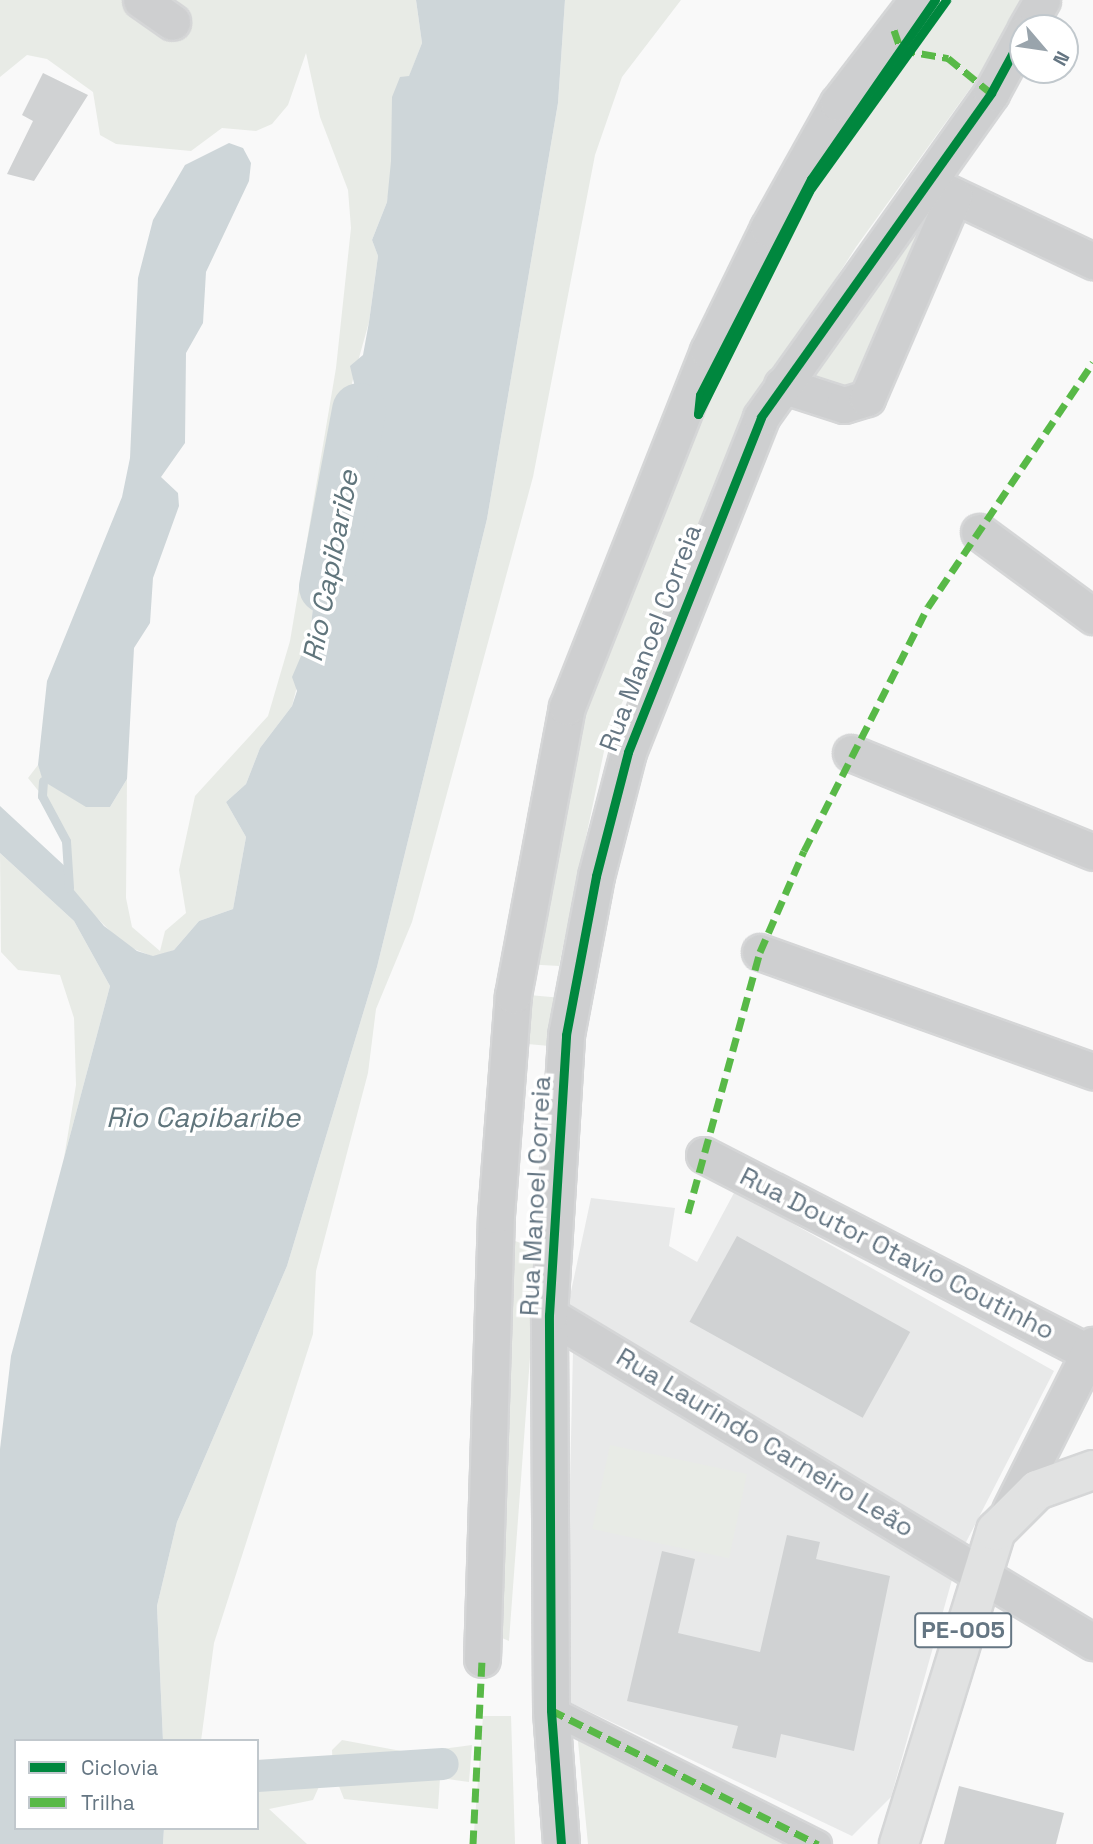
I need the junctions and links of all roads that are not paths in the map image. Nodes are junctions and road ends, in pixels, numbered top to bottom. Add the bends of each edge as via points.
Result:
1 (141, 0) edge
2 (917, 0) edge
3 (172, 22) dead end
4 (1009, 61) edge
5 (941, 190) junction
6 (1093, 261) edge
7 (782, 385) junction
8 (979, 532) dead end
9 (1093, 616) edge
10 (851, 753) dead end
11 (1093, 852) edge
12 (760, 952) dead end
13 (1093, 1071) edge
14 (704, 1155) dead end
15 (549, 1315) junction
16 (1091, 1349) edge
17 (1093, 1470) edge
18 (1010, 1510) junction
19 (981, 1572) junction
20 (1093, 1642) edge
21 (482, 1660) dead end
22 (551, 1710) junction
23 (561, 1844) edge
24 (818, 1844) edge
25 (899, 1844) edge

1 - 3 street
2 - 21 street via 838,103 762,240 708,351 567,707 513,995 496,1215
4 - 5 street, Rua Manoel Correia
5 - 6 street
5 - 7 street, Rua Manoel Correia
5 - 7 street via 867,398 844,405
7 - 15 street, Rua Manoel Correia via 745,454 628,752 596,876 566,1035
8 - 9 street
10 - 11 street
12 - 13 street
14 - 16 street, Rua Doutor Otavio Coutinho
15 - 19 street, Rua Laurindo Carneiro Leão
15 - 22 street, Rua Manoel Correia
16 - 18 street
17 - 18 main road, PE-005 via 1037,1490
18 - 19 main road, PE-005
19 - 20 street, Rua Laurindo Carneiro Leão
19 - 25 main road, PE-005
22 - 23 street, Rua Manoel Correia
22 - 24 street

